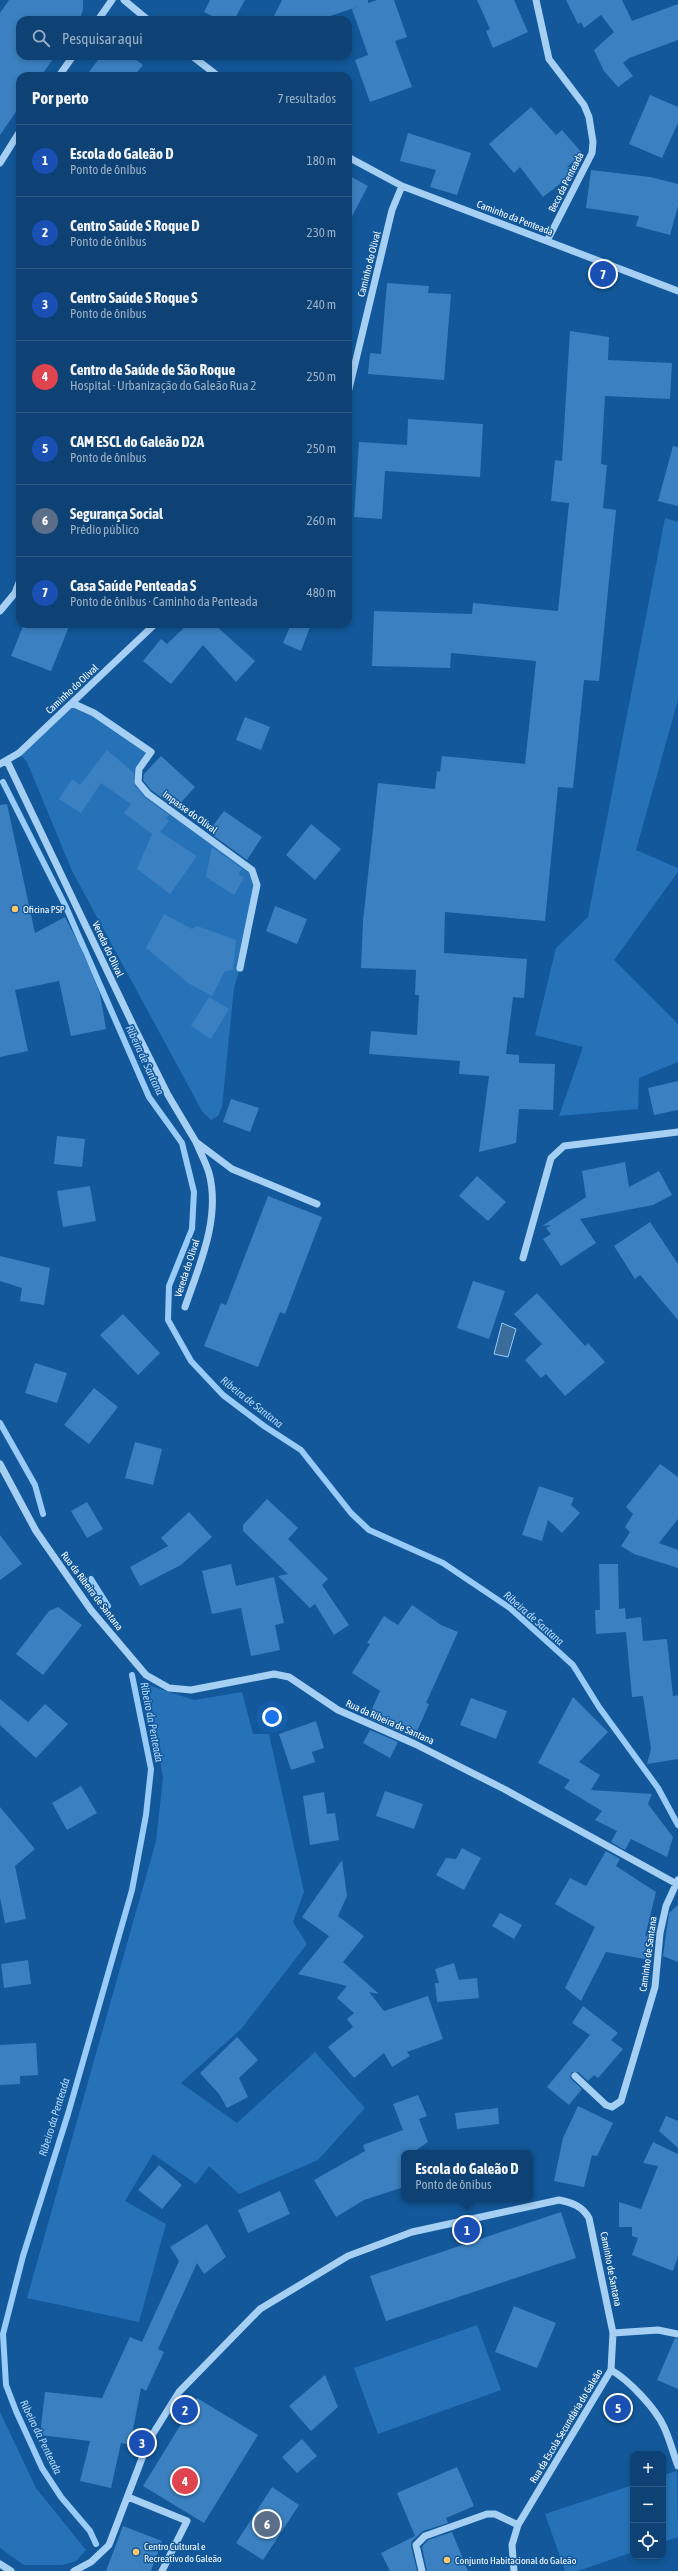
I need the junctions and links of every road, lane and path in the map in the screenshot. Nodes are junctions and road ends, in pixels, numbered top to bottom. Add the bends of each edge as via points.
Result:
1 (112, 0) edge
2 (124, 0) edge
3 (536, 0) edge
4 (101, 16) edge
5 (143, 16) edge
6 (69, 60) edge
7 (197, 60) edge
8 (61, 72) edge
9 (213, 72) edge
10 (16, 137) edge
11 (352, 159) edge
12 (0, 163) edge
13 (402, 186) junction
14 (547, 241) junction
15 (678, 291) edge
16 (352, 376) edge
17 (16, 593) edge
18 (0, 611) edge
19 (151, 628) edge
20 (72, 703) junction
21 (4, 763) edge
22 (240, 968) dead end
23 (678, 1132) edge
24 (196, 1142) junction
25 (317, 1204) dead end
26 (523, 1258) dead end
27 (185, 1307) dead end
28 (0, 1464) edge
29 (676, 1881) edge
30 (575, 2076) dead end
31 (613, 2333) junction
32 (678, 2334) edge
33 (611, 2370) junction
34 (678, 2466) edge
35 (128, 2497) junction
36 (518, 2525) junction
37 (0, 2564) edge
38 (11, 2571) edge
39 (74, 2571) edge
40 (162, 2571) edge
41 (422, 2571) edge
42 (514, 2571) edge

1 - 4 street
2 - 5 street
3 - 14 street, Beco da Penteada via 549,59 584,105 593,142 592,153
6 - 8 street
7 - 9 street
10 - 12 street
11 - 13 street, Caminho da Penteada
13 - 14 street, Caminho da Penteada
13 - 16 street, Caminho do Olival via 392,210
14 - 15 street, Caminho da Penteada
17 - 18 street
19 - 20 street, Caminho do Olival
20 - 21 street, Caminho do Olival
20 - 22 street, Impasse do Olival via 94,712 151,752 139,769 138,782 143,788 252,870 257,885
21 - 24 street, Vereda do Olival via 134,1027
23 - 26 street via 564,1146 551,1158
24 - 25 street, Vereda do Olival via 232,1169
24 - 27 street, Vereda do Olival via 209,1174 212,1202 207,1243
28 - 29 street, Rua da Ribeira de Santana via 36,1531 91,1610 146,1675 169,1688 192,1690 274,1674 289,1677 338,1710 415,1744 497,1785
29 - 30 street, Caminho de Santana via 666,1906 660,1933 655,1987 621,2101 612,2107 606,2105
31 - 32 street via 658,2330
31 - 33 street, Rua da Escola Secundária do Galeão via 614,2356
31 - 35 street, Caminho de Santana via 593,2229 584,2210 573,2203 559,2200 412,2232 348,2256 260,2309 178,2392 149,2440
33 - 34 street via 634,2387 664,2426
33 - 36 street, Rua da Escola Secundária do Galeão
35 - 39 street via 108,2545 91,2562
35 - 40 street via 187,2521
36 - 41 street via 495,2514 487,2514 425,2536 416,2545
36 - 42 street, Rua da Escola Secundária do Galeão via 512,2546
37 - 38 street

